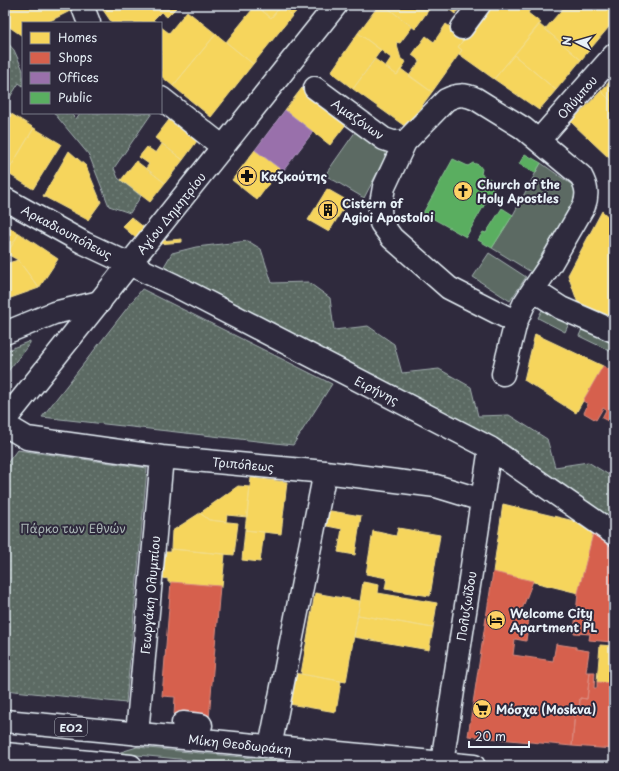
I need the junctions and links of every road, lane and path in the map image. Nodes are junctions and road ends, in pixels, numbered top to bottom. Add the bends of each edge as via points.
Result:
1 (82, 5) edge
2 (336, 5) edge
3 (479, 5) edge
4 (90, 22) edge
5 (462, 28) dead end
6 (614, 55) edge
7 (315, 88) dead end
8 (162, 99) edge
9 (539, 140) junction
10 (405, 142) junction
11 (223, 147) junction
12 (5, 199) edge
13 (129, 264) junction
14 (533, 290) junction
15 (100, 302) junction
16 (516, 322) junction
17 (10, 331) edge
18 (614, 331) edge
19 (503, 374) dead end
20 (5, 420) edge
21 (5, 425) edge
22 (490, 448) junction
23 (162, 457) junction
24 (325, 472) junction
25 (482, 500) junction
26 (614, 534) edge
27 (5, 721) edge
28 (137, 734) junction
29 (270, 746) junction
30 (5, 754) edge
31 (442, 763) junction
32 (108, 765) edge
33 (131, 766) edge
34 (474, 766) edge

1 - 4 main road
2 - 11 main road, Αγίου Δημητρίου
3 - 5 main road
6 - 9 main road, Ολύμπου
7 - 10 main road, Αμαζόνων via 384,139
8 - 11 main road
9 - 10 main road via 476,99 461,95 446,100
9 - 14 main road via 581,176 587,191 584,206
10 - 16 main road via 384,187 380,209 381,223 392,238 449,288
11 - 13 main road, Αγίου Δημητρίου
12 - 13 main road, Αρκαδιουπόλεως via 84,243
13 - 15 main road, Αγίου Δημητρίου
13 - 22 main road, Ειρήνης
14 - 16 main road
14 - 18 main road via 561,308
15 - 17 main road via 54,313
15 - 20 main road, Αγίου Δημητρίου
16 - 19 main road
21 - 23 main road, Τριπόλεως via 27,438
22 - 25 main road, Πολυζωΐδου
22 - 26 main road, Ειρήνης
23 - 24 main road, Τριπόλεως
23 - 28 main road, Γεωργάκη Ολυμπίου
24 - 25 main road, Τριπόλεως via 436,486
24 - 29 main road
25 - 31 main road, Πολυζωΐδου
27 - 28 main road, Μίκη Θεοδωράκη / ΕΟ2
28 - 29 main road, Μίκη Θεοδωράκη / ΕΟ2
29 - 31 main road, Μίκη Θεοδωράκη / ΕΟ2
30 - 32 main road
31 - 34 main road, Μίκη Θεοδωράκη / ΕΟ2
32 - 33 main road

